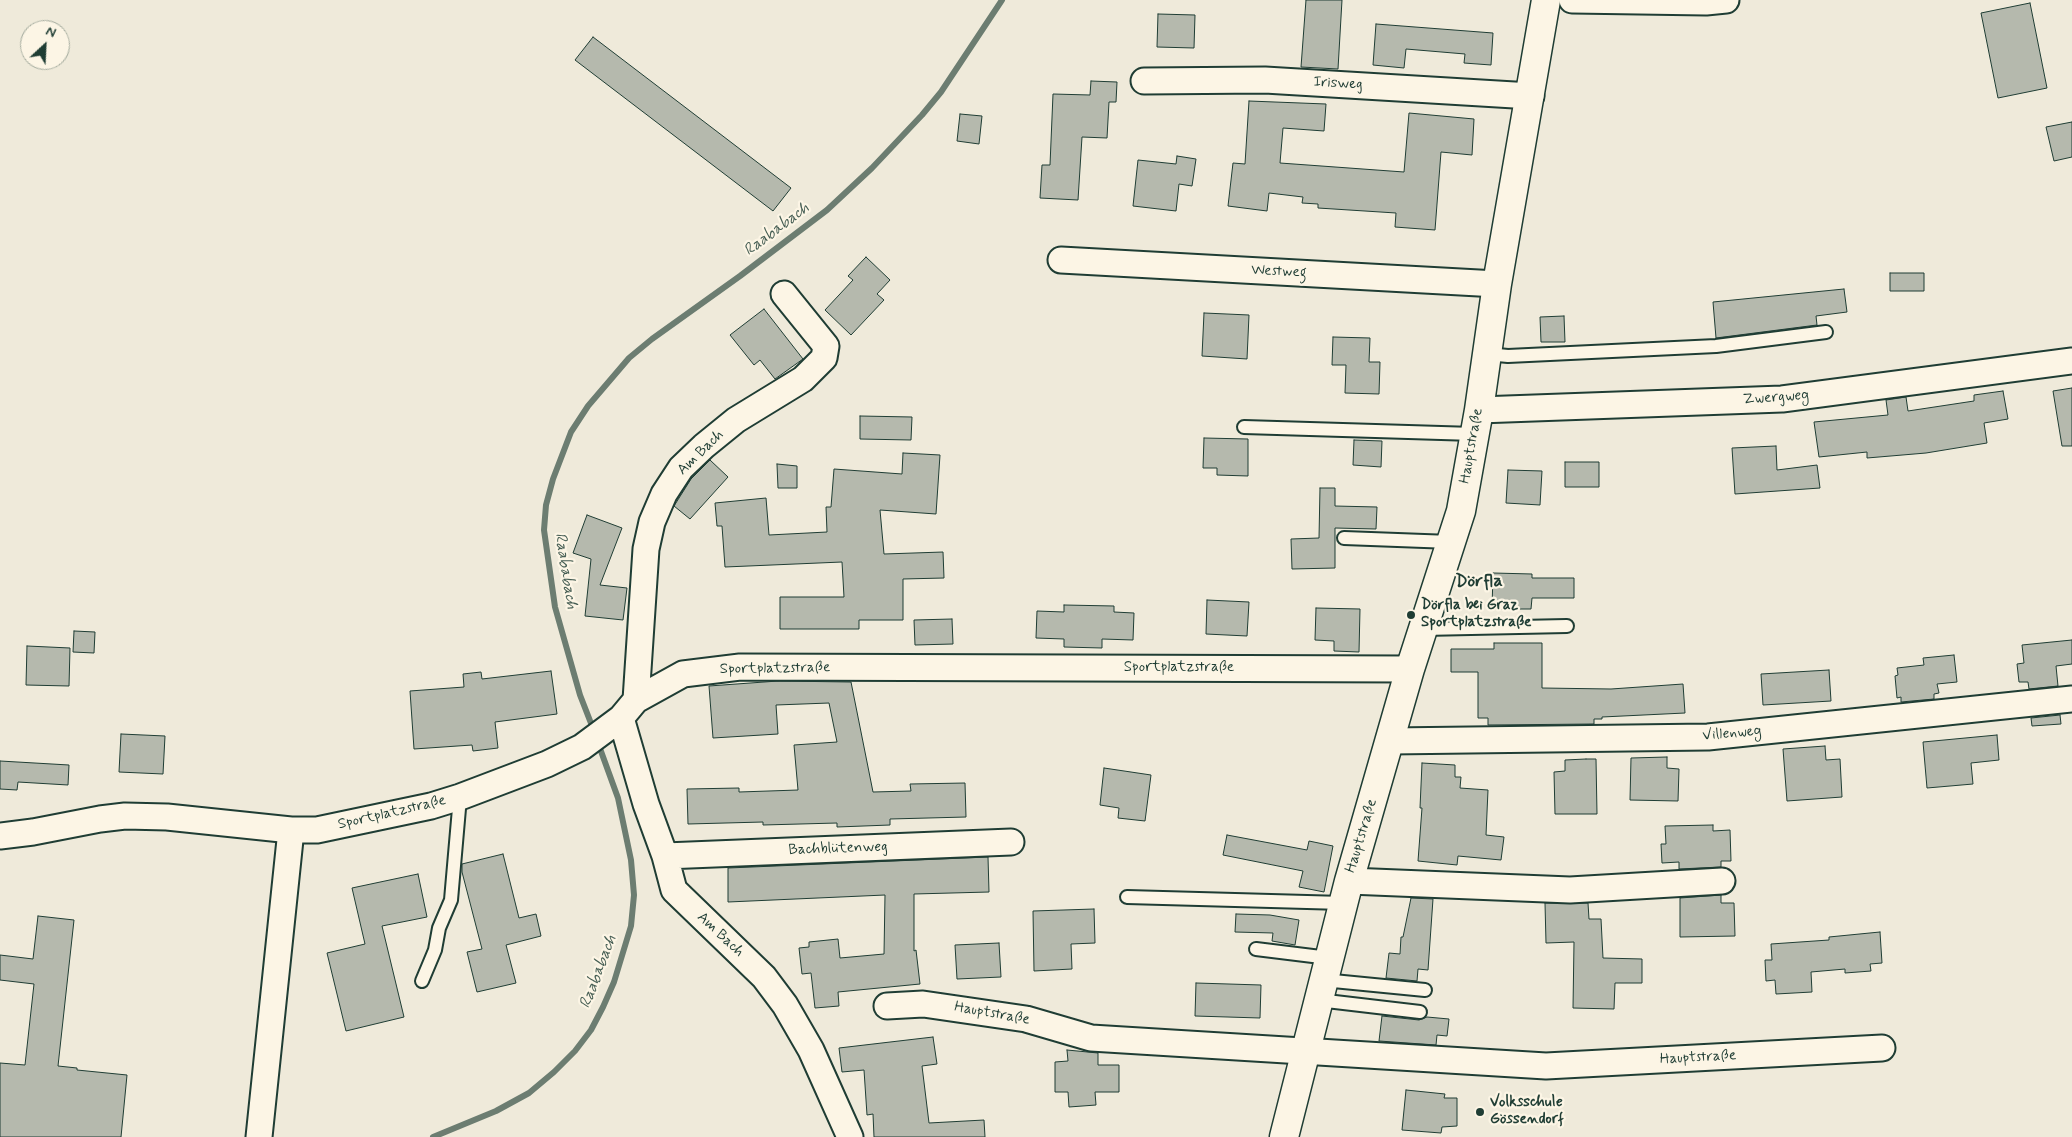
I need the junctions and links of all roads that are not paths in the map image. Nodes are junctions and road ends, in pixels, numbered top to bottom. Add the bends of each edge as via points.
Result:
1 (1546, 0) edge
2 (1572, 0) edge
3 (1726, 0) edge
4 (1144, 81) dead end
5 (1531, 96) junction
6 (1061, 260) dead end
7 (1497, 284) junction
8 (784, 294) dead end
9 (1826, 332) dead end
10 (1487, 354) junction
11 (2072, 361) edge
12 (1476, 422) junction
13 (1244, 427) dead end
14 (1344, 538) dead end
15 (1451, 542) junction
16 (1567, 626) dead end
17 (1423, 629) junction
18 (1410, 668) junction
19 (2072, 699) edge
20 (621, 716) junction
21 (1390, 741) junction
22 (460, 797) junction
23 (291, 830) junction
24 (0, 836) edge
25 (1011, 842) dead end
26 (665, 856) junction
27 (1722, 881) dead end
28 (1346, 892) junction
29 (1127, 897) dead end
30 (1256, 949) dead end
31 (1324, 979) junction
32 (422, 981) dead end
33 (1425, 990) dead end
34 (887, 1006) dead end
35 (1420, 1012) dead end
36 (1882, 1048) dead end
37 (1305, 1051) junction
38 (259, 1137) edge
39 (850, 1137) edge
40 (1284, 1137) edge

1 - 5 main road, Hauptstraße
2 - 3 street
4 - 5 street, Irisweg via 1265,80
5 - 7 main road, Hauptstraße
6 - 7 street, Westweg
7 - 10 main road, Hauptstraße
8 - 20 street, Am Bach via 826,346 824,358 803,379 736,420 704,446 681,468 664,494 652,522 646,549
9 - 10 lane via 1716,346 1508,356
10 - 12 main road, Hauptstraße
11 - 12 street, Zwergweg via 1782,399
12 - 13 lane
12 - 15 main road, Hauptstraße via 1461,511
14 - 15 lane
15 - 17 main road, Hauptstraße
16 - 17 lane
17 - 18 main road, Hauptstraße
18 - 20 street, Sportplatzstraße via 740,667 684,674
18 - 21 main road, Hauptstraße
19 - 21 street, Villenweg via 1708,737
20 - 22 street, Sportplatzstraße via 582,747
20 - 26 street, Am Bach via 646,804
21 - 28 main road, Hauptstraße
22 - 23 street, Sportplatzstraße via 317,830
22 - 32 lane via 451,900
23 - 24 street, Sportplatzstraße via 126,816
23 - 38 street
25 - 26 street, Bachblütenweg
26 - 39 street, Am Bach via 674,890 764,977 785,1005 811,1050
27 - 28 street, Hauptstraße via 1570,890
28 - 29 lane
28 - 31 main road, Hauptstraße
30 - 31 lane
31 - 33 lane
31 - 35 lane
31 - 37 main road, Hauptstraße
34 - 37 street, Hauptstraße via 924,1004 1026,1019 1091,1038
36 - 37 street, Hauptstraße via 1546,1066
37 - 40 main road, Hauptstraße

